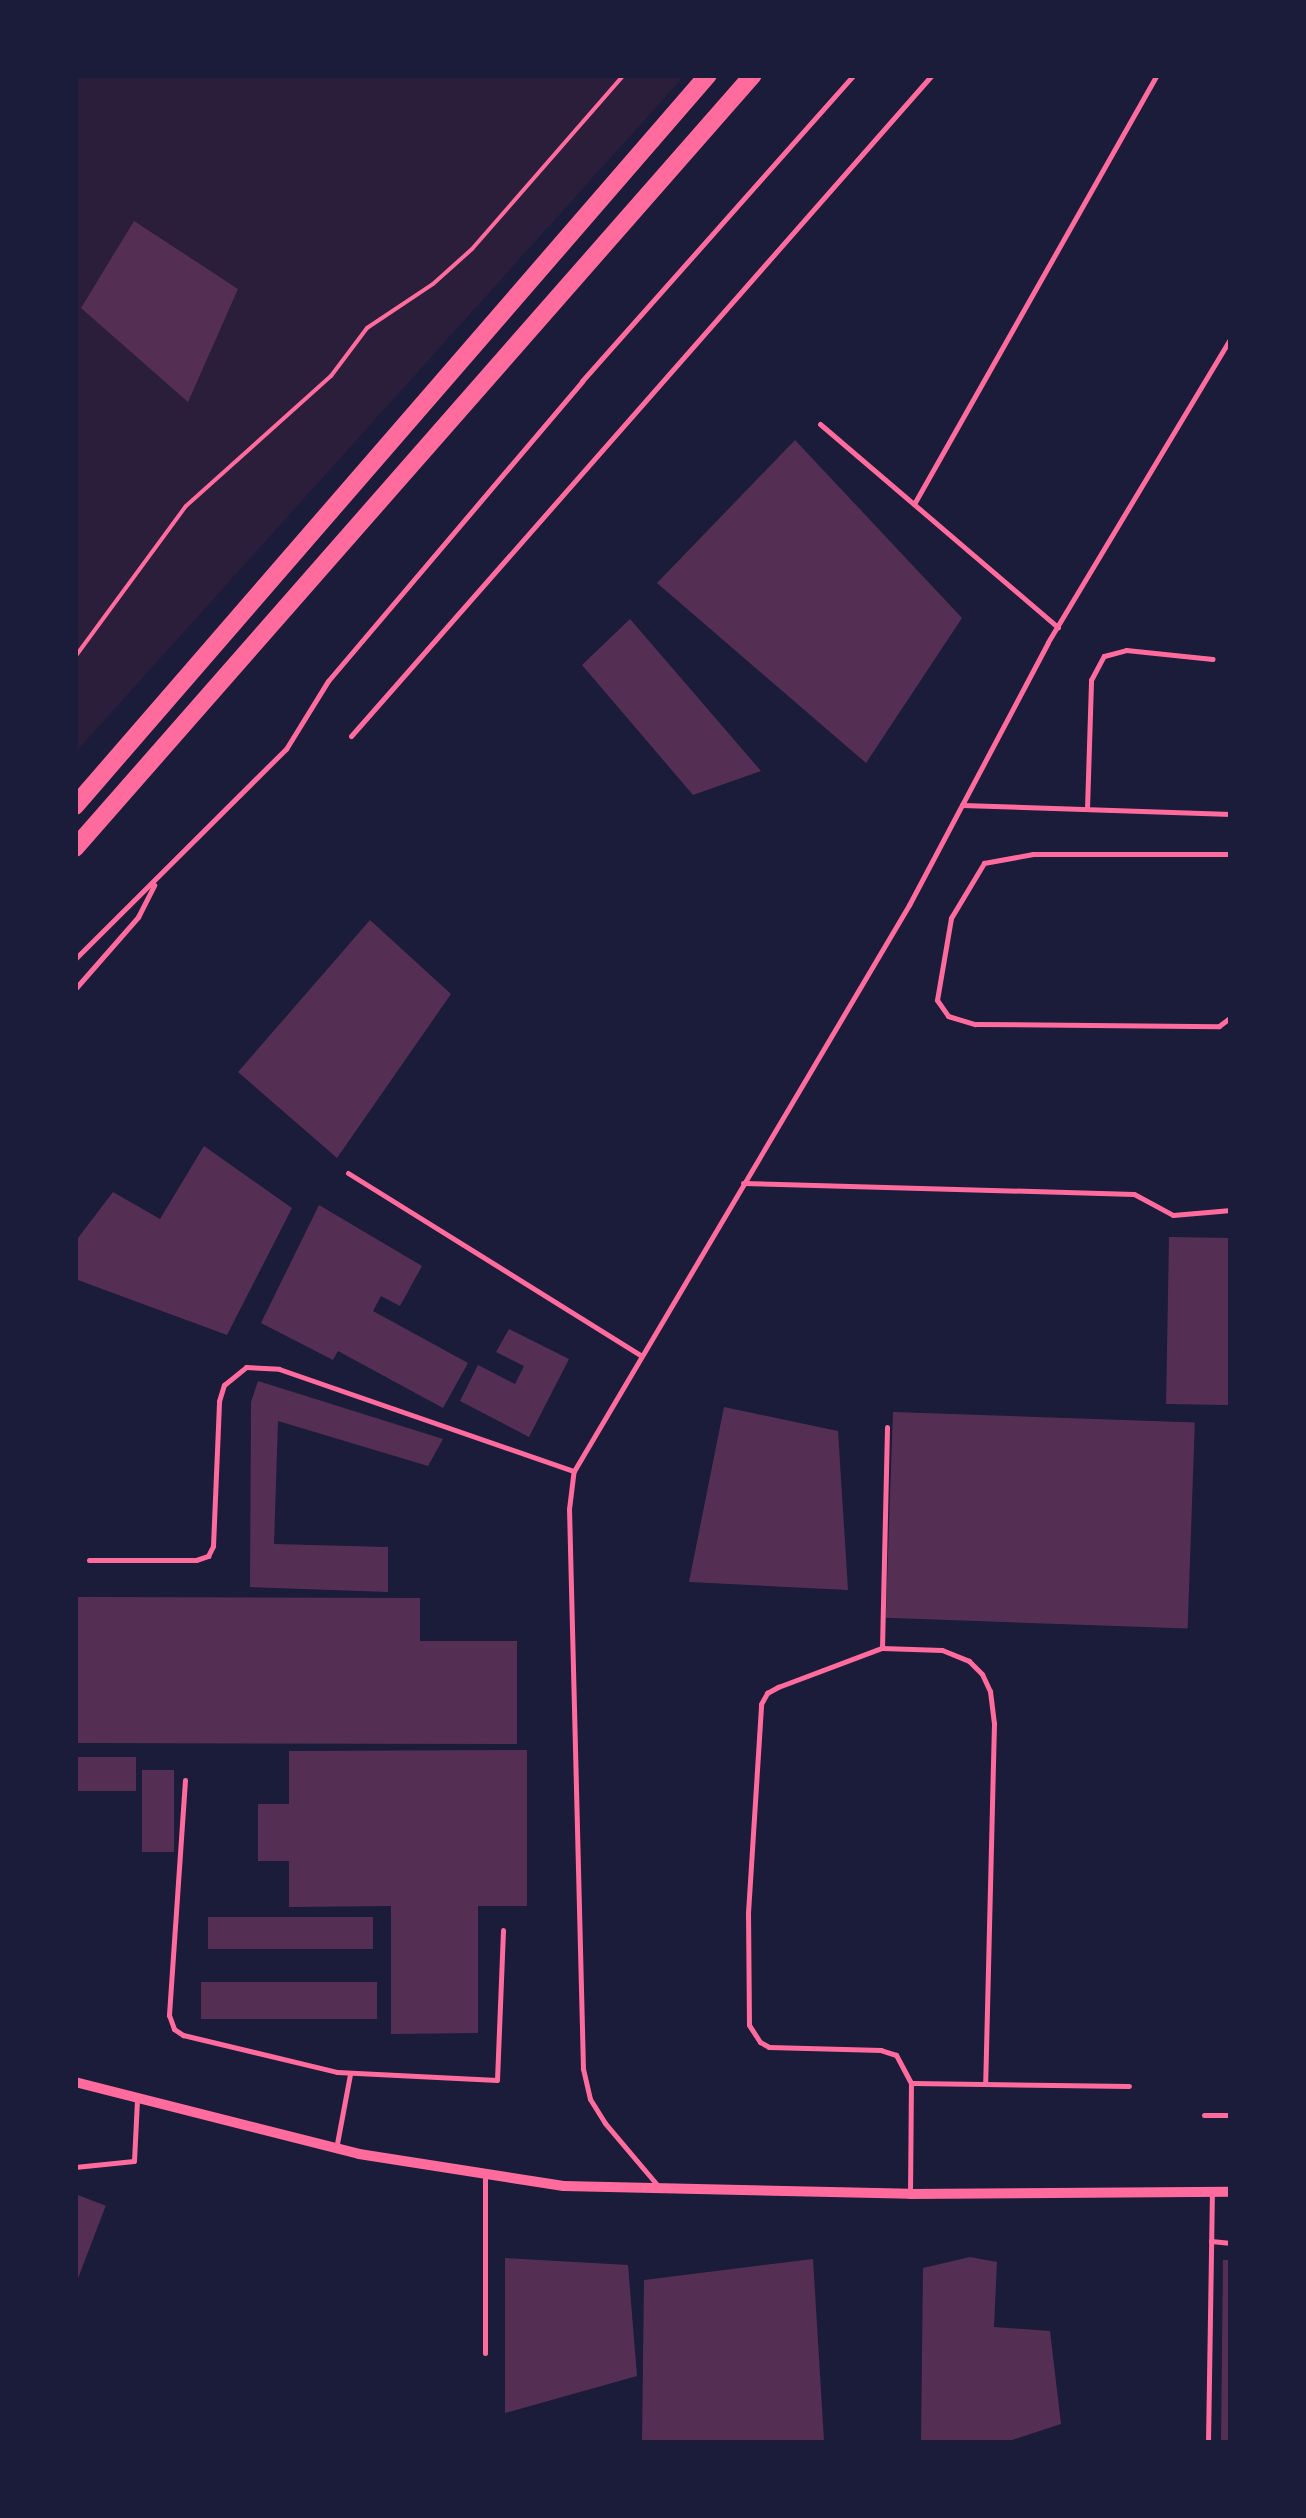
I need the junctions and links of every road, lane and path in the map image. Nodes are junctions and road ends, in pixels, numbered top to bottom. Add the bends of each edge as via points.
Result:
1 (624, 75) edge
2 (708, 75) edge
3 (753, 75) edge
4 (854, 75) edge
5 (932, 75) edge
6 (1157, 75) edge
7 (1231, 338) edge
8 (820, 424) dead end
9 (914, 504) junction
10 (1058, 627) junction
11 (75, 658) edge
12 (1213, 659) dead end
13 (350, 736) dead end
14 (962, 805) junction
15 (75, 806) edge
16 (1087, 810) junction
17 (1231, 814) edge
18 (75, 848) edge
19 (1231, 854) edge
20 (156, 880) junction
21 (75, 958) edge
22 (75, 989) edge
23 (1231, 1016) edge
24 (348, 1173) dead end
25 (743, 1184) junction
26 (1231, 1210) edge
27 (640, 1355) junction
28 (887, 1427) dead end
29 (574, 1471) junction
30 (89, 1560) dead end
31 (882, 1648) junction
32 (185, 1780) dead end
33 (502, 1930) dead end
34 (350, 2074) junction
35 (75, 2082) edge
36 (912, 2083) junction
37 (985, 2084) junction
38 (1130, 2086) dead end
39 (137, 2098) junction
40 (1204, 2115) dead end
41 (1231, 2115) edge
42 (336, 2149) junction
43 (75, 2166) edge
44 (485, 2177) junction
45 (662, 2190) junction
46 (1212, 2192) junction
47 (1231, 2192) edge
48 (910, 2194) junction
49 (1211, 2241) junction
50 (1231, 2243) edge
51 (485, 2353) dead end
52 (1208, 2443) edge

1 - 11 path via 472,249 366,328 332,376 186,506
2 - 15 main road
3 - 18 main road
4 - 20 lane via 328,681 286,749
5 - 13 lane
6 - 9 lane
7 - 10 lane
8 - 9 lane
9 - 10 lane
10 - 14 lane
12 - 16 lane via 1126,650 1104,656 1090,680
14 - 16 lane
14 - 25 lane
16 - 17 lane
19 - 23 lane via 1034,854 984,863 951,918 937,1000 948,1016 975,1024 1219,1026
20 - 21 lane
20 - 22 lane via 138,917
24 - 27 lane
25 - 26 lane via 1134,1194 1174,1215
25 - 27 lane
27 - 29 lane
28 - 31 lane
29 - 30 lane via 279,1369 246,1367 224,1385 219,1401 214,1546 208,1556
29 - 45 lane via 568,1510 583,2070 604,2124
31 - 36 lane via 767,1693 761,1704 748,1912 749,2025 770,2046 882,2050 896,2055
31 - 37 lane via 942,1650 969,1661 990,1692
32 - 34 lane via 171,2024 183,2035
33 - 34 lane via 497,2080
34 - 42 lane
35 - 39 street
36 - 37 lane
36 - 48 lane
37 - 38 lane
39 - 42 street
39 - 43 lane via 134,2161
40 - 41 lane
42 - 44 street
44 - 45 street
44 - 51 lane
45 - 48 street
46 - 47 street
46 - 48 street
46 - 49 lane
49 - 50 lane
49 - 52 lane

